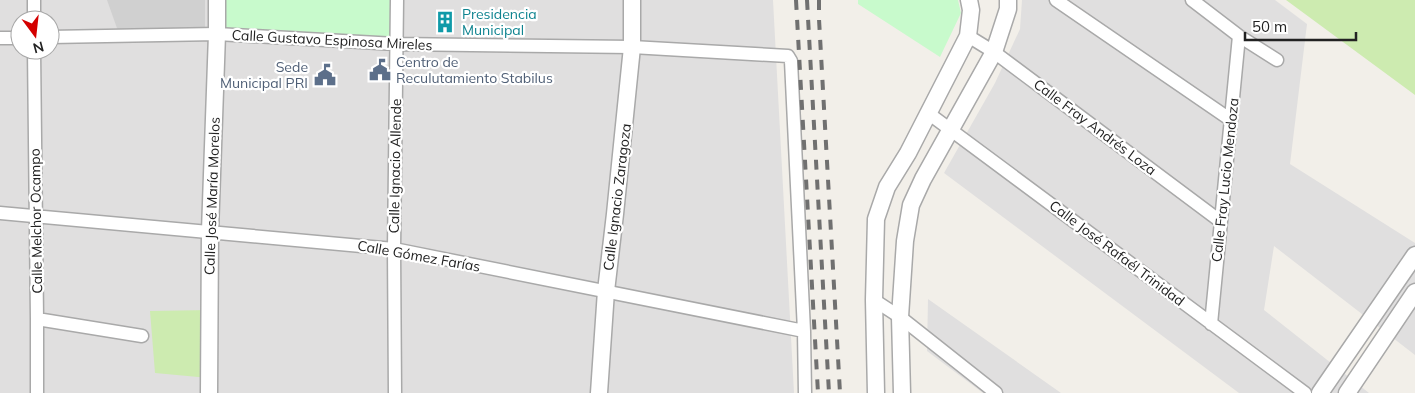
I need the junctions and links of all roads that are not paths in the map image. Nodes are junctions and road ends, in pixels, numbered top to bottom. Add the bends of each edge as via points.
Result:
1 (217, 0) edge
2 (397, 0) edge
3 (632, 0) edge
4 (969, 0) edge
5 (1008, 0) edge
6 (1056, 0) edge
7 (1192, 0) edge
8 (217, 34) junction
9 (968, 36) junction
10 (1239, 36) junction
11 (60, 38) edge
12 (396, 44) junction
13 (632, 47) junction
14 (994, 52) junction
15 (34, 60) edge
16 (1278, 60) dead end
17 (928, 113) junction
18 (1230, 120) junction
19 (950, 128) junction
20 (0, 213) edge
21 (35, 215) junction
22 (1220, 221) junction
23 (210, 231) junction
24 (394, 249) junction
25 (1415, 255) edge
26 (606, 291) junction
27 (1415, 292) edge
28 (874, 300) junction
29 (900, 317) junction
30 (37, 318) junction
31 (1211, 324) junction
32 (804, 331) junction
33 (142, 336) dead end
34 (37, 393) edge
35 (209, 393) edge
36 (395, 393) edge
37 (599, 393) edge
38 (805, 393) edge
39 (876, 393) edge
40 (902, 393) edge
41 (996, 393) edge
42 (1305, 393) edge
43 (1320, 393) edge
44 (1347, 393) edge

1 - 8 street, Calle José María Morelos
2 - 12 street, Calle Ignacio Allende
3 - 13 street, Calle Ignacio Zaragoza
4 - 9 street
5 - 14 street
6 - 18 street
7 - 10 street
8 - 11 street, Calle Gustavo Espinosa Mireles
8 - 12 street, Calle Gustavo Espinosa Mireles
8 - 23 street, Calle José María Morelos
9 - 14 street, Calle Fray Andrés Loza
9 - 17 street
10 - 16 street
10 - 18 street, Calle Fray Lucio Mendoza
12 - 13 street, Calle Gustavo Espinosa Mireles
12 - 24 street, Calle Ignacio Allende
13 - 26 street, Calle Ignacio Zaragoza
13 - 32 street, Calle Gustavo Espinosa Mireles via 788,56 791,61
14 - 19 street
14 - 22 street, Calle Fray Andrés Loza
15 - 21 street, Calle Melchor Ocampo
17 - 19 street, Calle José Rafaél Trinidad
17 - 28 street via 888,186 876,219
18 - 22 street, Calle Fray Lucio Mendoza
19 - 29 street via 911,205
19 - 31 street, Calle José Rafaél Trinidad
20 - 21 street, Calle Gómez Farías
21 - 23 street, Calle Gómez Farías
21 - 30 street, Calle Melchor Ocampo
22 - 31 street, Calle Fray Lucio Mendoza
23 - 24 street, Calle Gómez Farías
23 - 35 street, Calle José María Morelos
24 - 26 street, Calle Gómez Farías
24 - 36 street, Calle Ignacio Allende
25 - 43 street
26 - 32 street, Calle Gómez Farías
26 - 37 street, Calle Ignacio Zaragoza
27 - 44 street
28 - 29 street
28 - 39 street
29 - 40 street
29 - 41 street
30 - 33 street
30 - 34 street, Calle Melchor Ocampo
31 - 42 street, Calle José Rafaél Trinidad
32 - 38 street

